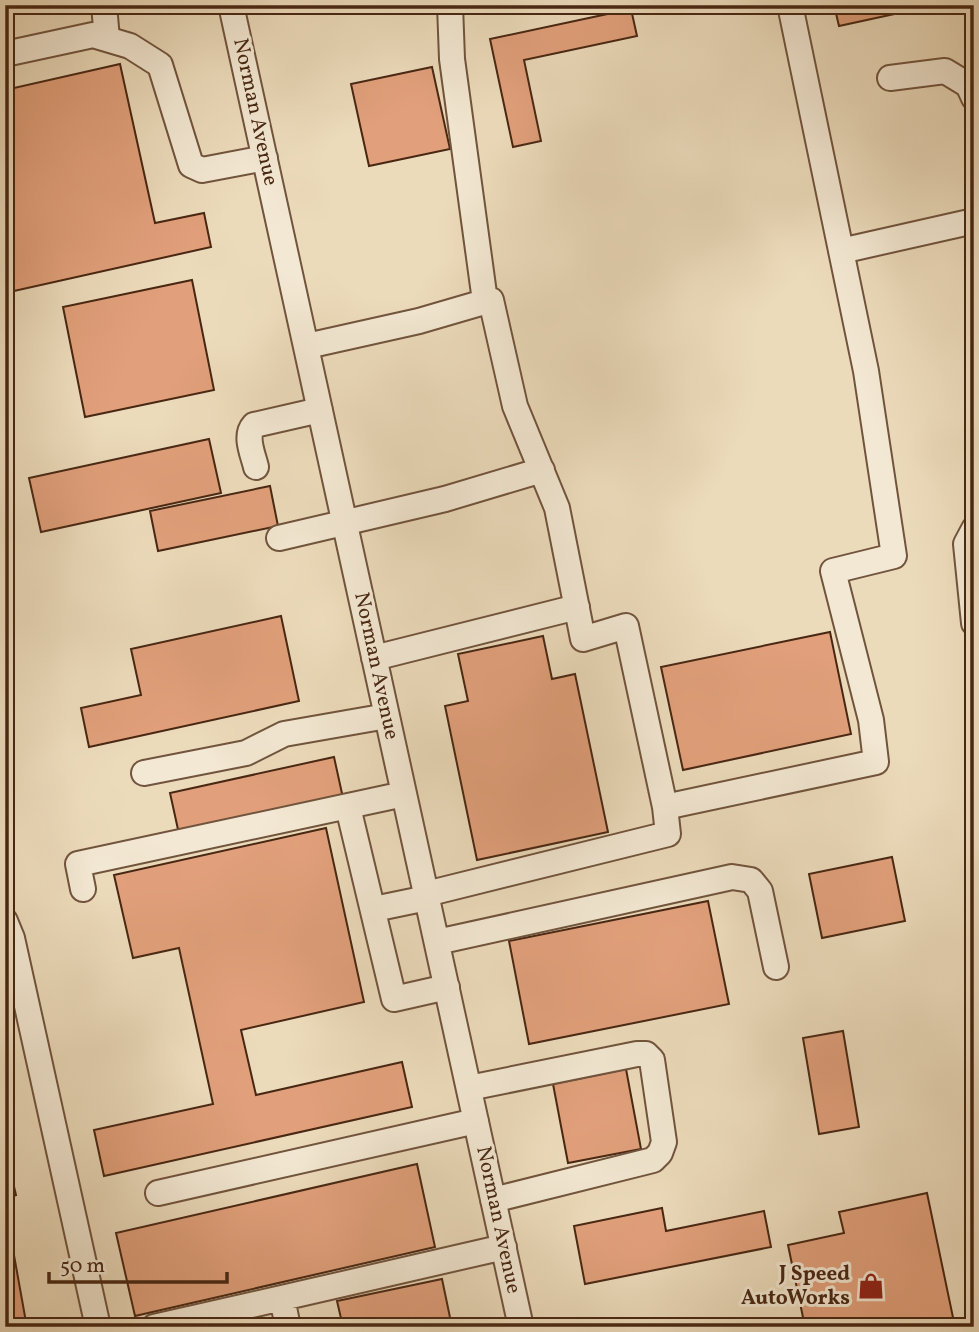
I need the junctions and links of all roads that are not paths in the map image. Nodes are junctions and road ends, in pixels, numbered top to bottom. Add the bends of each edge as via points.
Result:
1 (104, 5) edge
2 (231, 5) edge
3 (450, 5) edge
4 (790, 5) edge
5 (107, 39) junction
6 (5, 54) edge
7 (890, 78) dead end
8 (974, 97) edge
9 (265, 158) junction
10 (974, 221) edge
11 (841, 251) junction
12 (485, 301) junction
13 (307, 346) junction
14 (320, 410) junction
15 (256, 467) dead end
16 (542, 470) junction
17 (345, 524) junction
18 (974, 529) edge
19 (279, 538) dead end
20 (577, 607) junction
21 (974, 623) edge
22 (374, 658) junction
23 (387, 716) junction
24 (144, 772) dead end
25 (404, 794) junction
26 (348, 807) junction
27 (665, 807) junction
28 (83, 889) dead end
29 (427, 896) junction
30 (374, 909) junction
31 (5, 920) edge
32 (437, 942) junction
33 (776, 967) dead end
34 (447, 987) junction
35 (469, 1088) junction
36 (476, 1121) junction
37 (158, 1193) dead end
38 (493, 1199) junction
39 (504, 1247) junction
40 (282, 1298) junction
41 (98, 1327) edge
42 (154, 1327) edge
43 (288, 1327) edge
44 (521, 1327) edge

1 - 5 street
2 - 9 street, Norman Avenue
3 - 12 street via 452,59
4 - 11 street
5 - 6 street via 93,35
5 - 9 street via 130,46 160,65 191,165 202,170
7 - 8 street via 945,71 968,85
9 - 13 street, Norman Avenue
10 - 11 street
11 - 27 street via 866,371 894,556 833,571 871,720 876,762
12 - 13 street
12 - 16 street via 491,300 515,405
13 - 14 street, Norman Avenue
14 - 15 street via 254,425 249,435
14 - 17 street, Norman Avenue
16 - 17 street
16 - 20 street via 557,508
17 - 19 street
17 - 22 street, Norman Avenue
18 - 21 street via 966,544
20 - 22 street
20 - 27 street via 583,639 625,626
22 - 23 street, Norman Avenue
23 - 24 street via 284,734 246,753
23 - 25 street, Norman Avenue
25 - 26 street
25 - 29 street, Norman Avenue
26 - 28 street via 78,864
26 - 30 street
27 - 29 street via 668,834
29 - 30 street
29 - 32 street, Norman Avenue
30 - 34 street via 394,999
31 - 41 street
32 - 33 street via 732,877 751,880 760,891
32 - 34 street, Norman Avenue
34 - 35 street, Norman Avenue
35 - 36 street, Norman Avenue
35 - 38 street via 637,1054 652,1060 664,1142 653,1160
36 - 37 street
36 - 38 street, Norman Avenue
38 - 39 street, Norman Avenue
39 - 40 street
39 - 44 street, Norman Avenue
40 - 42 street
40 - 43 street

